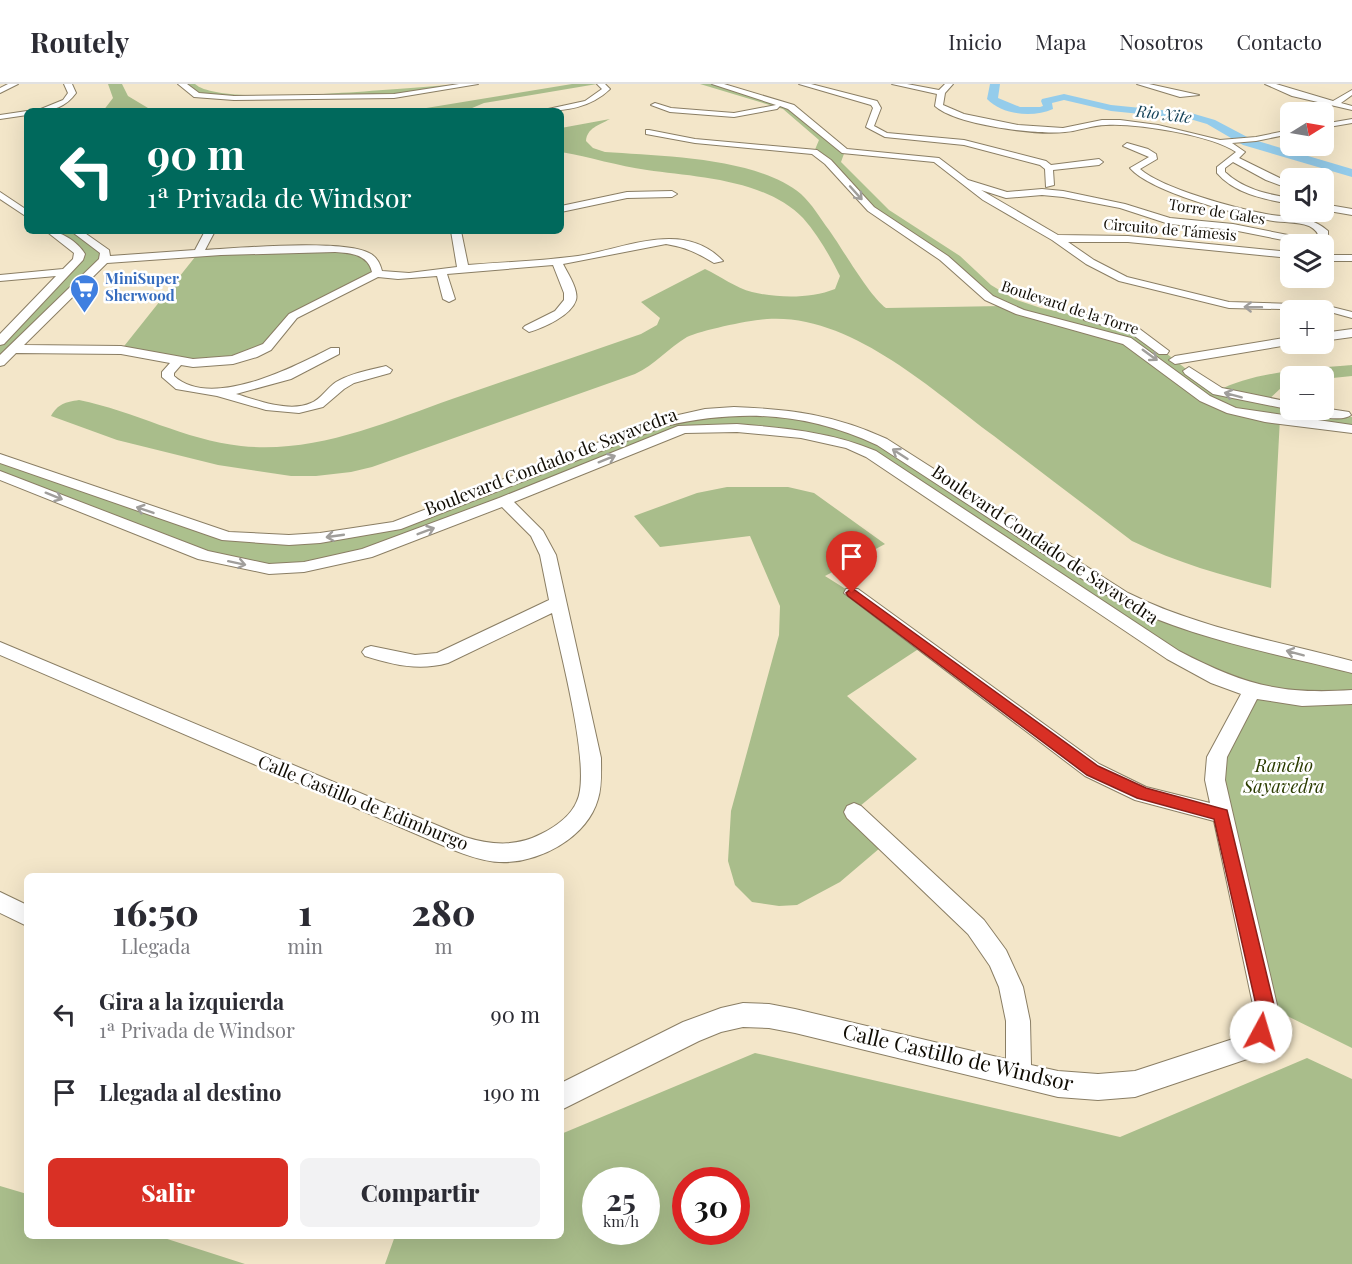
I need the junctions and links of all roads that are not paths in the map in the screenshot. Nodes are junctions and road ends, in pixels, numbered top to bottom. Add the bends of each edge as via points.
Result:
1 (14, 84) edge
2 (68, 84) edge
3 (182, 84) edge
4 (195, 84) edge
5 (448, 84) edge
6 (474, 84) edge
7 (601, 84) edge
8 (803, 84) edge
9 (896, 84) edge
10 (1141, 84) edge
11 (1269, 84) edge
12 (713, 85) edge
13 (432, 88) junction
14 (945, 88) edge
15 (0, 91) edge
16 (1352, 93) edge
17 (374, 94) junction
18 (1195, 95) dead end
19 (1328, 102) edge
20 (1334, 104) joint
21 (655, 105) dead end
22 (777, 107) junction
23 (49, 108) edge
24 (559, 108) edge
25 (1352, 108) edge
26 (24, 113) edge
27 (0, 117) edge
28 (1352, 121) edge
29 (1334, 124) edge
30 (649, 132) dead end
31 (1280, 134) edge
32 (834, 141) junction
33 (1245, 142) junction
34 (816, 145) junction
35 (1127, 146) dead end
36 (843, 156) junction
37 (1234, 159) junction
38 (828, 162) junction
39 (1100, 162) dead end
40 (1049, 168) junction
41 (966, 182) junction
42 (1280, 182) edge
43 (0, 184) edge
44 (1046, 188) junction
45 (13, 191) dead end
46 (672, 194) dead end
47 (0, 195) edge
48 (1006, 195) junction
49 (1280, 198) edge
50 (1000, 207) junction
51 (564, 208) edge
52 (1334, 209) edge
53 (24, 212) edge
54 (1352, 212) edge
55 (55, 234) edge
56 (79, 234) edge
57 (208, 234) edge
58 (457, 234) edge
59 (1056, 238) junction
60 (1084, 241) junction
61 (199, 252) junction
62 (80, 254) junction
63 (1280, 254) edge
64 (102, 255) junction
65 (1334, 258) edge
66 (1352, 258) edge
67 (577, 259) junction
68 (718, 261) dead end
69 (1090, 262) junction
70 (543, 263) junction
71 (558, 266) junction
72 (463, 269) junction
73 (68, 272) junction
74 (441, 272) junction
75 (377, 273) junction
76 (405, 277) junction
77 (0, 278) edge
78 (324, 299) junction
79 (449, 299) dead end
80 (33, 309) junction
81 (51, 310) junction
82 (1352, 315) edge
83 (529, 328) dead end
84 (1352, 333) edge
85 (1334, 335) edge
86 (0, 341) edge
87 (1280, 342) edge
88 (14, 348) junction
89 (335, 351) dead end
90 (1175, 360) junction
91 (0, 362) edge
92 (178, 362) junction
93 (386, 370) dead end
94 (222, 393) junction
95 (1280, 407) edge
96 (1265, 409) junction
97 (705, 413) junction
98 (1334, 414) edge
99 (1352, 417) edge
100 (831, 423) junction
101 (698, 428) junction
102 (1352, 429) edge
103 (826, 439) junction
104 (0, 458) edge
105 (0, 475) edge
106 (504, 501) junction
107 (360, 532) junction
108 (228, 537) junction
109 (366, 553) junction
110 (204, 555) junction
111 (852, 593) dead end
112 (558, 603) junction
113 (1186, 624) junction
114 (0, 648) edge
115 (371, 652) dead end
116 (1173, 655) junction
117 (1349, 670) edge
118 (1251, 692) junction
119 (1352, 698) edge
120 (854, 812) dead end
121 (1221, 814) junction
122 (0, 902) edge
123 (24, 914) edge
124 (1018, 1074) junction
125 (564, 1095) edge

1 - 15 street
2 - 23 street via 72,93 66,102
3 - 17 street via 197,95 224,98
4 - 17 street via 213,93
5 - 13 street
6 - 13 street
7 - 24 street via 606,89 590,102
8 - 40 street via 874,103 877,108 870,128 885,135 964,143 1033,159
9 - 14 street
10 - 18 street
11 - 19 street
12 - 22 street, Boulevard de la Torre
12 - 32 street, Boulevard de la Torre via 792,107
13 - 17 street
14 - 33 street via 939,106 944,110 1027,128 1065,130 1109,122 1170,129 1209,140
16 - 20 street
20 - 25 street
21 - 22 street via 670,110 734,115
22 - 34 street, Boulevard de la Torre via 787,112
26 - 27 street
28 - 29 street
30 - 34 street via 695,141
31 - 33 street
32 - 34 street
32 - 36 street, Boulevard de la Torre
33 - 37 street
34 - 38 street, Boulevard de la Torre
35 - 44 street, Torre de Gales via 1153,156 1134,168 1147,178 1260,216 1306,222 1322,230 1323,237 1293,239 1169,221
36 - 38 street
36 - 41 street via 936,160
36 - 90 street, Boulevard de la Torre via 889,210 960,256 1002,293 1028,305 1133,329
37 - 42 street
37 - 49 street via 1221,167 1226,179 1246,190
38 -> 96 street, Boulevard de la Torre via 871,209 944,258 988,298 1020,312 1127,341 1210,402 1231,411
39 - 40 street
40 - 44 street
41 - 48 street
41 - 50 street
43 - 45 street
44 - 48 street
46 - 51 street via 627,195
47 - 53 street
48 - 50 street
50 - 59 street
52 - 54 street
55 - 62 street
56 - 64 street
57 - 61 street
58 - 72 street
59 - 60 street, Circuito de Támesis
59 - 69 street
60 - 63 street, Circuito de Támesis via 1116,239
60 - 69 street
61 - 64 street
61 - 75 street via 347,250 368,257
62 - 64 street via 89,250
62 - 73 street
64 - 81 street
65 - 66 street
67 - 68 street via 669,240 686,244
67 - 70 street
67 - 71 street
82 -> 69 street via 1324,308 1245,307 1211,302 1123,279
70 - 71 street
70 - 72 street
71 - 83 street via 570,300 559,313
72 - 74 street
73 - 77 street
73 - 80 street
74 - 76 street
74 - 79 street
75 - 76 street
75 - 78 street
76 - 78 street
78 - 92 street via 293,316 267,347 253,354 211,363
80 - 81 street
80 - 86 street
81 - 88 street
84 - 85 street
87 - 90 street
88 - 91 street
88 - 92 street via 120,350
89 - 94 street via 287,376
96 -> 90 street, Boulevard de la Torre via 1205,384
92 - 94 street via 168,372 172,381 186,388
93 - 94 street via 349,381 307,408 266,405
95 - 96 street, Boulevard de la Torre
96 - 102 street, Boulevard de la Torre
97 - 100 street, Boulevard Condado de Sayavedra via 769,412
97 - 101 street via 699,418
97 - 107 street, Boulevard Condado de Sayavedra via 661,423 396,526
98 - 99 street
100 - 103 street via 831,435
113 -> 100 street, Boulevard Condado de Sayavedra via 1122,597 882,442
101 - 103 street, Boulevard Condado de Sayavedra via 765,430
106 -> 101 street, Boulevard Condado de Sayavedra via 669,434
103 - 116 street, Boulevard Condado de Sayavedra via 881,460
108 -> 104 street, Boulevard Condado de Sayavedra
105 -> 110 street, Boulevard Condado de Sayavedra
109 -> 106 street, Boulevard Condado de Sayavedra
106 - 112 street, Calle Castillo de Edimburgo via 538,534 552,569
107 -> 108 street, Boulevard Condado de Sayavedra via 289,540
107 - 109 street via 370,544
108 - 110 street via 215,542
110 -> 109 street, Boulevard Condado de Sayavedra via 269,569 323,564
111 - 121 street via 1092,770 1142,794
112 - 114 street, Calle Castillo de Edimburgo via 591,758 591,787 586,805 562,831 537,846 508,853 482,851 417,827
112 - 115 street via 426,663 410,663
113 - 116 street via 1172,629 1167,641
117 -> 113 street, Boulevard Condado de Sayavedra
116 - 118 street, Boulevard Condado de Sayavedra
118 - 119 street, Boulevard Condado de Sayavedra via 1316,701
118 - 121 street, Calle Castillo de Windsor via 1217,757 1215,780
120 - 124 street via 976,927 998,958 1011,987 1018,1021
121 - 124 street, Calle Castillo de Windsor via 1265,1005 1261,1032 1246,1047 1135,1084 1058,1084
122 - 123 street
124 - 125 street, Calle Castillo de Windsor via 795,1021 743,1015 692,1031

